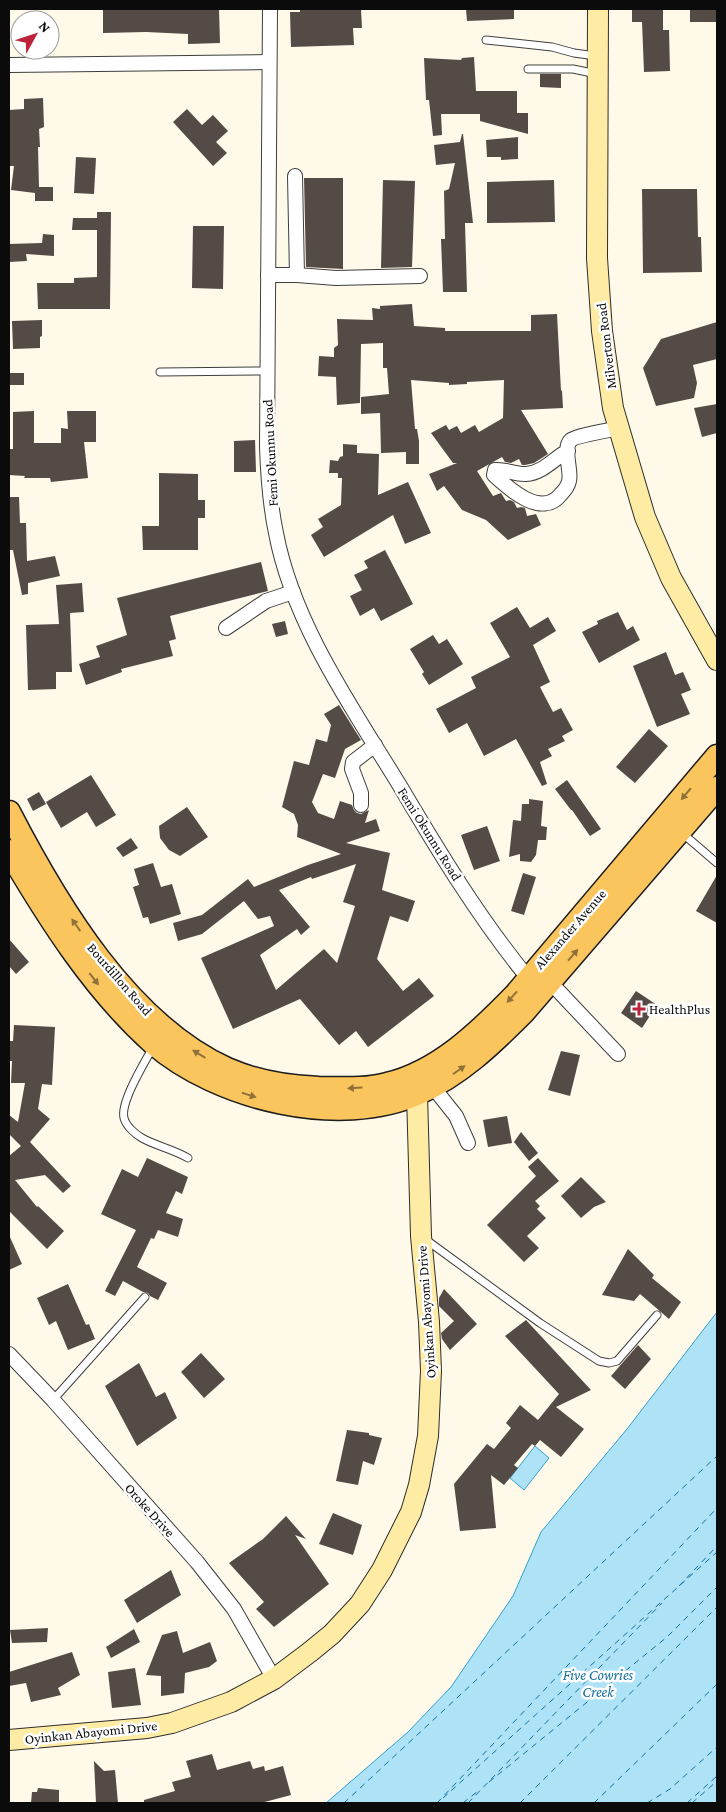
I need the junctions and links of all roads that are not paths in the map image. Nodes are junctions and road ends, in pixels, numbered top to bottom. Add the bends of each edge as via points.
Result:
1 (270, 9) edge
2 (598, 9) edge
3 (486, 40) dead end
4 (270, 62) junction
5 (9, 65) edge
6 (597, 65) junction
7 (528, 68) dead end
8 (295, 176) dead end
9 (268, 275) junction
10 (297, 275) junction
11 (420, 276) dead end
12 (160, 372) dead end
13 (267, 372) junction
14 (618, 428) junction
15 (568, 451) junction
16 (293, 592) junction
17 (226, 628) dead end
18 (717, 660) edge
19 (375, 745) junction
20 (717, 756) edge
21 (717, 788) edge
22 (361, 805) dead end
23 (9, 812) edge
24 (680, 831) junction
25 (9, 851) edge
26 (717, 863) edge
27 (636, 869) junction
28 (528, 978) junction
29 (550, 982) junction
30 (155, 1045) junction
31 (618, 1054) dead end
32 (418, 1087) junction
33 (468, 1143) dead end
34 (188, 1158) dead end
35 (421, 1236) junction
36 (145, 1297) dead end
37 (657, 1315) dead end
38 (9, 1354) edge
39 (53, 1400) junction
40 (274, 1679) junction
41 (9, 1740) edge

1 - 4 street, Femi Okunnu Road
2 - 6 street, Milverton Road
3 - 6 lane via 552,47 574,53
4 - 5 street
4 - 9 street, Femi Okunnu Road
6 - 7 lane
6 - 14 street, Milverton Road via 598,267 602,331
8 - 10 street
9 - 10 street
9 - 13 street, Femi Okunnu Road
10 - 11 street via 336,278
12 - 13 lane
13 - 16 street, Femi Okunnu Road via 269,490 276,535
14 - 15 street via 578,436 571,440
14 - 18 street, Milverton Road via 645,517 671,578
15 - 15 street via 570,480 557,500 548,503 538,504 520,497 494,474 495,470 533,473
16 - 17 street via 266,601
16 - 19 street, Femi Okunnu Road via 325,662
19 - 22 street via 353,762
19 - 28 street, Femi Okunnu Road via 437,848 505,950
20 -> 27 main road, Alexander Avenue
21 - 24 main road, Alexander Avenue
32 -> 23 main road, Bourdillon Road via 385,1085 342,1089 276,1084 229,1070 190,1049 138,1004 100,958 59,901
24 - 26 lane
24 - 27 main road, Alexander Avenue
25 -> 30 main road, Bourdillon Road via 91,974 116,1006
27 - 28 main road, Alexander Avenue
29 -> 27 main road, Alexander Avenue
28 -> 32 main road, Alexander Avenue via 504,1007 440,1061
29 - 31 street
32 -> 29 main road, Alexander Avenue via 465,1065 495,1042
30 -> 32 main road, Bourdillon Road via 204,1077 251,1096 274,1101 336,1109 363,1108 381,1105
30 - 34 lane via 131,1089 124,1118 133,1132 143,1139
32 - 33 street via 456,1116
32 - 35 street, Oyinkan Abayomi Drive
35 - 37 lane via 540,1323 599,1361 609,1364 617,1361
35 - 40 street, Oyinkan Abayomi Drive via 431,1371 428,1436 411,1512 382,1570 360,1604 332,1634
36 - 39 lane
38 - 39 street, Oroke Drive
39 - 40 street, Oroke Drive via 197,1562 234,1610
40 - 41 street, Oyinkan Abayomi Drive via 232,1702 172,1723

